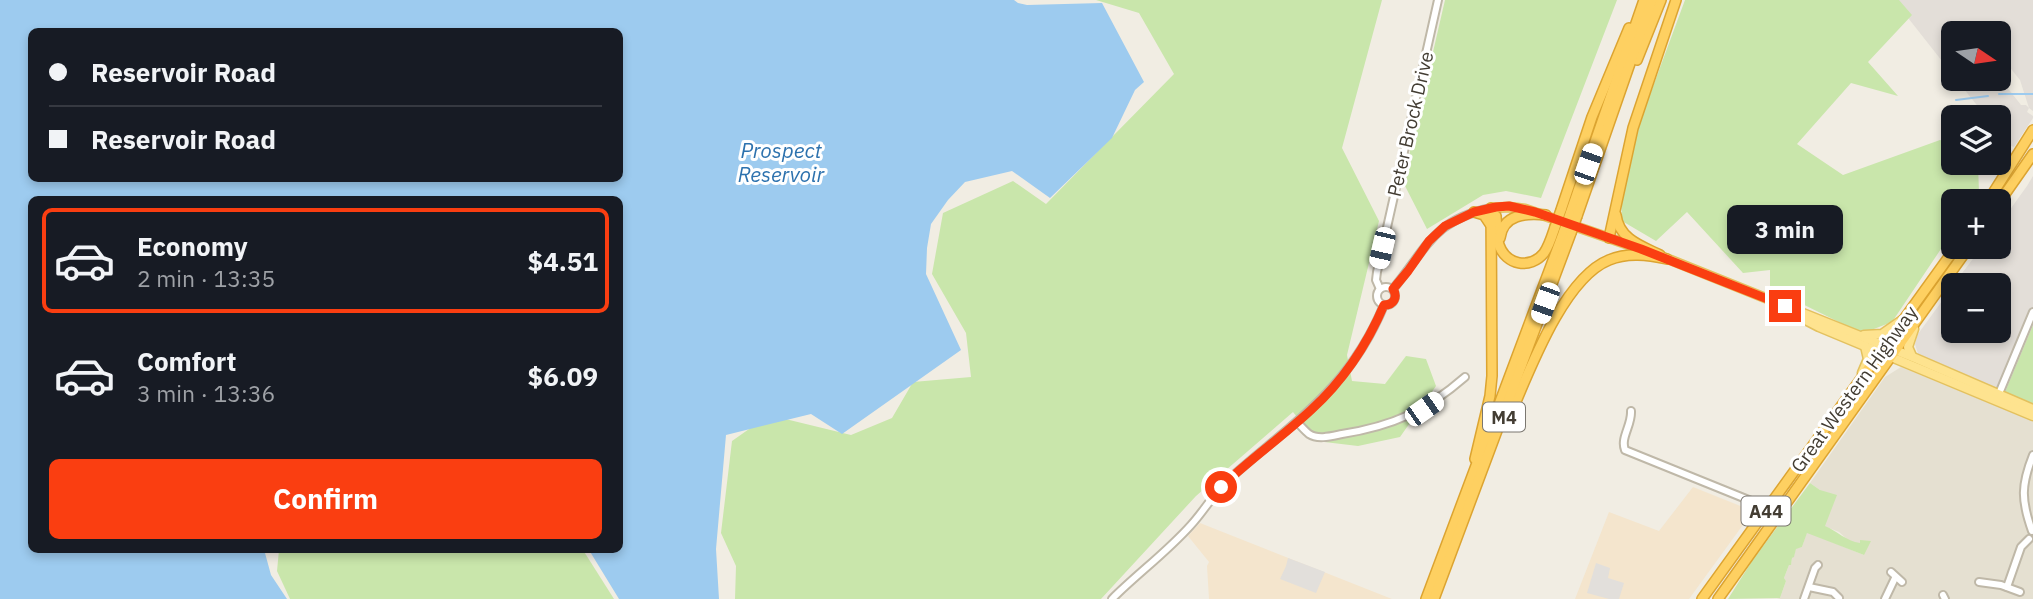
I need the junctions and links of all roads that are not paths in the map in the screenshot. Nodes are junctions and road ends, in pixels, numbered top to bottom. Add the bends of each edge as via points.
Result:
1 (1438, 0) edge
2 (1642, 0) edge
3 (1652, 0) edge
4 (1661, 0) edge
5 (1676, 0) edge
6 (2033, 130) edge
7 (1600, 150) junction
8 (2033, 154) edge
9 (1996, 189) edge
10 (2008, 189) edge
11 (1616, 204) junction
12 (1493, 207) junction
13 (1474, 212) junction
14 (1569, 213) junction
15 (1546, 215) junction
16 (1491, 226) junction
17 (1563, 230) junction
18 (1609, 238) junction
19 (1502, 251) junction
20 (1668, 259) junction
21 (1947, 259) edge
22 (1960, 259) edge
23 (1380, 289) junction
24 (1393, 289) junction
25 (1760, 297) junction
26 (1384, 305) junction
27 (1925, 308) junction
28 (2033, 312) edge
29 (1905, 317) junction
30 (1857, 335) junction
31 (1865, 346) junction
32 (1883, 350) junction
33 (1893, 354) junction
34 (1912, 356) junction
35 (1465, 377) dead end
36 (1861, 379) junction
37 (1997, 398) junction
38 (2033, 409) edge
39 (1631, 411) dead end
40 (2033, 416) edge
41 (1297, 422) junction
42 (2033, 454) edge
43 (1483, 471) junction
44 (1472, 478) junction
45 (1768, 509) junction
46 (1778, 516) junction
47 (2032, 535) edge
48 (1818, 565) dead end
49 (1896, 577) dead end
50 (1979, 582) dead end
51 (1809, 587) junction
52 (2007, 587) junction
53 (2020, 592) dead end
54 (1839, 598) edge
55 (1112, 599) edge
56 (1426, 599) edge
57 (1434, 599) edge
58 (1702, 599) edge
59 (1718, 599) edge
60 (1804, 599) edge
61 (1885, 599) edge

1 - 23 street, Peter Brock Drive via 1377,272
2 - 14 highway, M4
3 - 7 highway, M4
4 - 7 highway
5 - 11 highway via 1633,128
6 - 9 highway
7 - 14 highway, M4
8 - 10 highway
11 - 18 highway
11 - 20 highway via 1617,222 1625,236
12 - 13 street
12 - 15 main road
12 - 16 highway
12 - 19 highway
13 - 16 highway via 1486,216
13 - 24 street via 1453,220 1434,235
14 - 17 highway, M4, bridge
14 - 17 highway, M4, bridge
15 - 18 main road
15 - 19 highway via 1508,220 1501,232
16 - 44 highway via 1492,376
17 - 19 highway, M4 via 1533,262 1517,263
17 - 43 highway, M4
17 - 44 highway, M4
18 - 20 main road
20 - 25 main road
20 - 43 highway via 1612,258 1580,282 1550,328
21 - 29 highway, Great Western Highway / A44
22 - 27 highway, Great Western Highway / A44
23 - 24 street
23 - 26 street via 1377,297
24 - 26 street via 1394,300
25 - 30 main road
25 - 31 main road
26 - 41 street via 1348,369
27 - 33 highway, Great Western Highway / A44
27 - 34 main road via 1908,344
28 - 37 street
29 - 30 main road via 1882,334
29 - 32 highway, Great Western Highway / A44
30 - 32 main road
31 - 32 main road
31 - 36 main road via 1868,359
32 - 33 main road
32 - 36 highway, Great Western Highway / A44
33 - 34 main road
33 - 37 main road
33 - 46 highway, Great Western Highway / A44
34 - 37 main road
35 - 41 street via 1424,409 1363,430 1324,437 1310,435
36 - 45 highway, Great Western Highway / A44
37 - 38 main road
37 - 40 main road
39 - 45 street via 1625,450
41 - 55 street via 1228,480 1190,526
42 - 47 street via 2023,488
43 - 57 highway, M4
44 - 56 highway, M4
45 - 46 street
45 - 58 highway, Great Western Highway / A44
46 - 59 highway, Great Western Highway / A44
47 - 52 street via 2021,547
48 - 51 street
49 - 61 street
50 - 52 street
51 - 54 street via 1833,592
51 - 60 street
52 - 53 street

